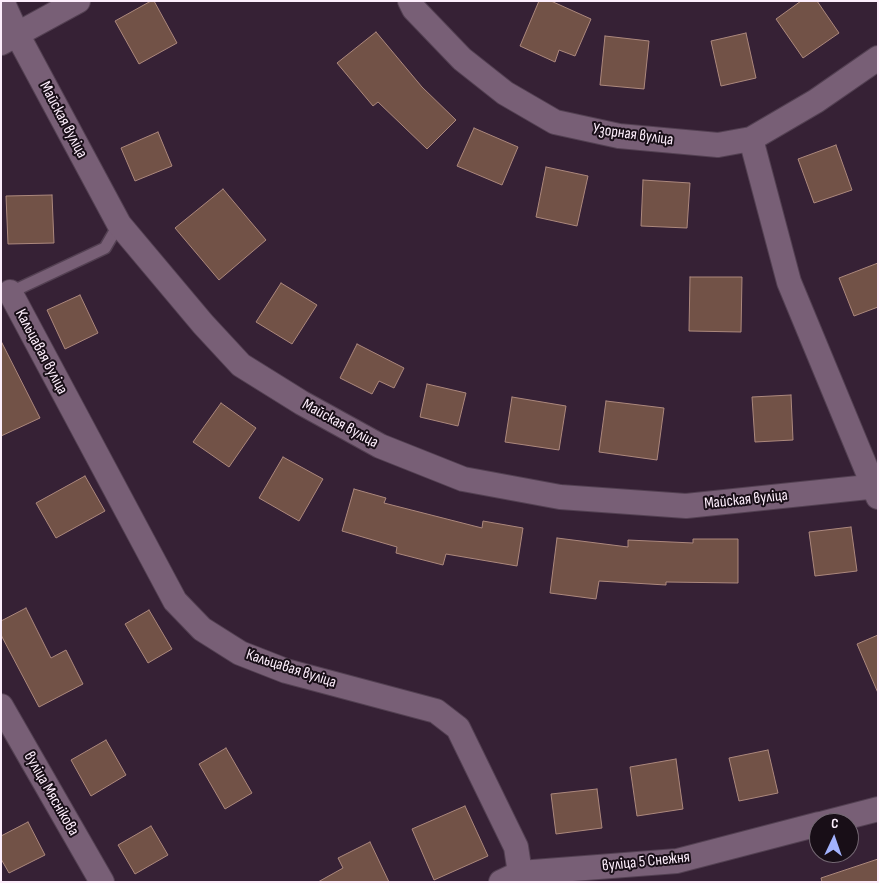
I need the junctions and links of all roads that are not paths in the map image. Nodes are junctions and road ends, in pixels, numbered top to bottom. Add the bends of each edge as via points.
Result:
1 (2, 1) edge
2 (78, 1) edge
3 (410, 1) edge
4 (9, 38) edge
5 (878, 58) edge
6 (751, 139) junction
7 (119, 224) junction
8 (5, 294) edge
9 (877, 490) edge
10 (1, 706) edge
11 (878, 809) edge
12 (859, 814) edge
13 (809, 827) edge
14 (510, 877) edge
15 (102, 882) edge

1 - 4 street, Майская вуліца
2 - 4 street
3 - 6 street, Узорная вуліца via 462,59 505,93 555,122 629,137 718,145
4 - 7 street, Майская вуліца
5 - 6 street, Узорная вуліца via 816,101
6 - 9 street via 789,282
7 - 8 lane via 105,248
7 - 9 street, Майская вуліца via 202,324 241,365 380,446 463,479 560,498 686,506
8 - 14 street, Кальцавая вуліца via 175,601 202,629 240,653 286,671 436,711 458,728 516,847
10 - 15 street, вуліца Мяснікова
11 - 12 street
13 - 14 street, вуліца 5 Снежня via 677,861

